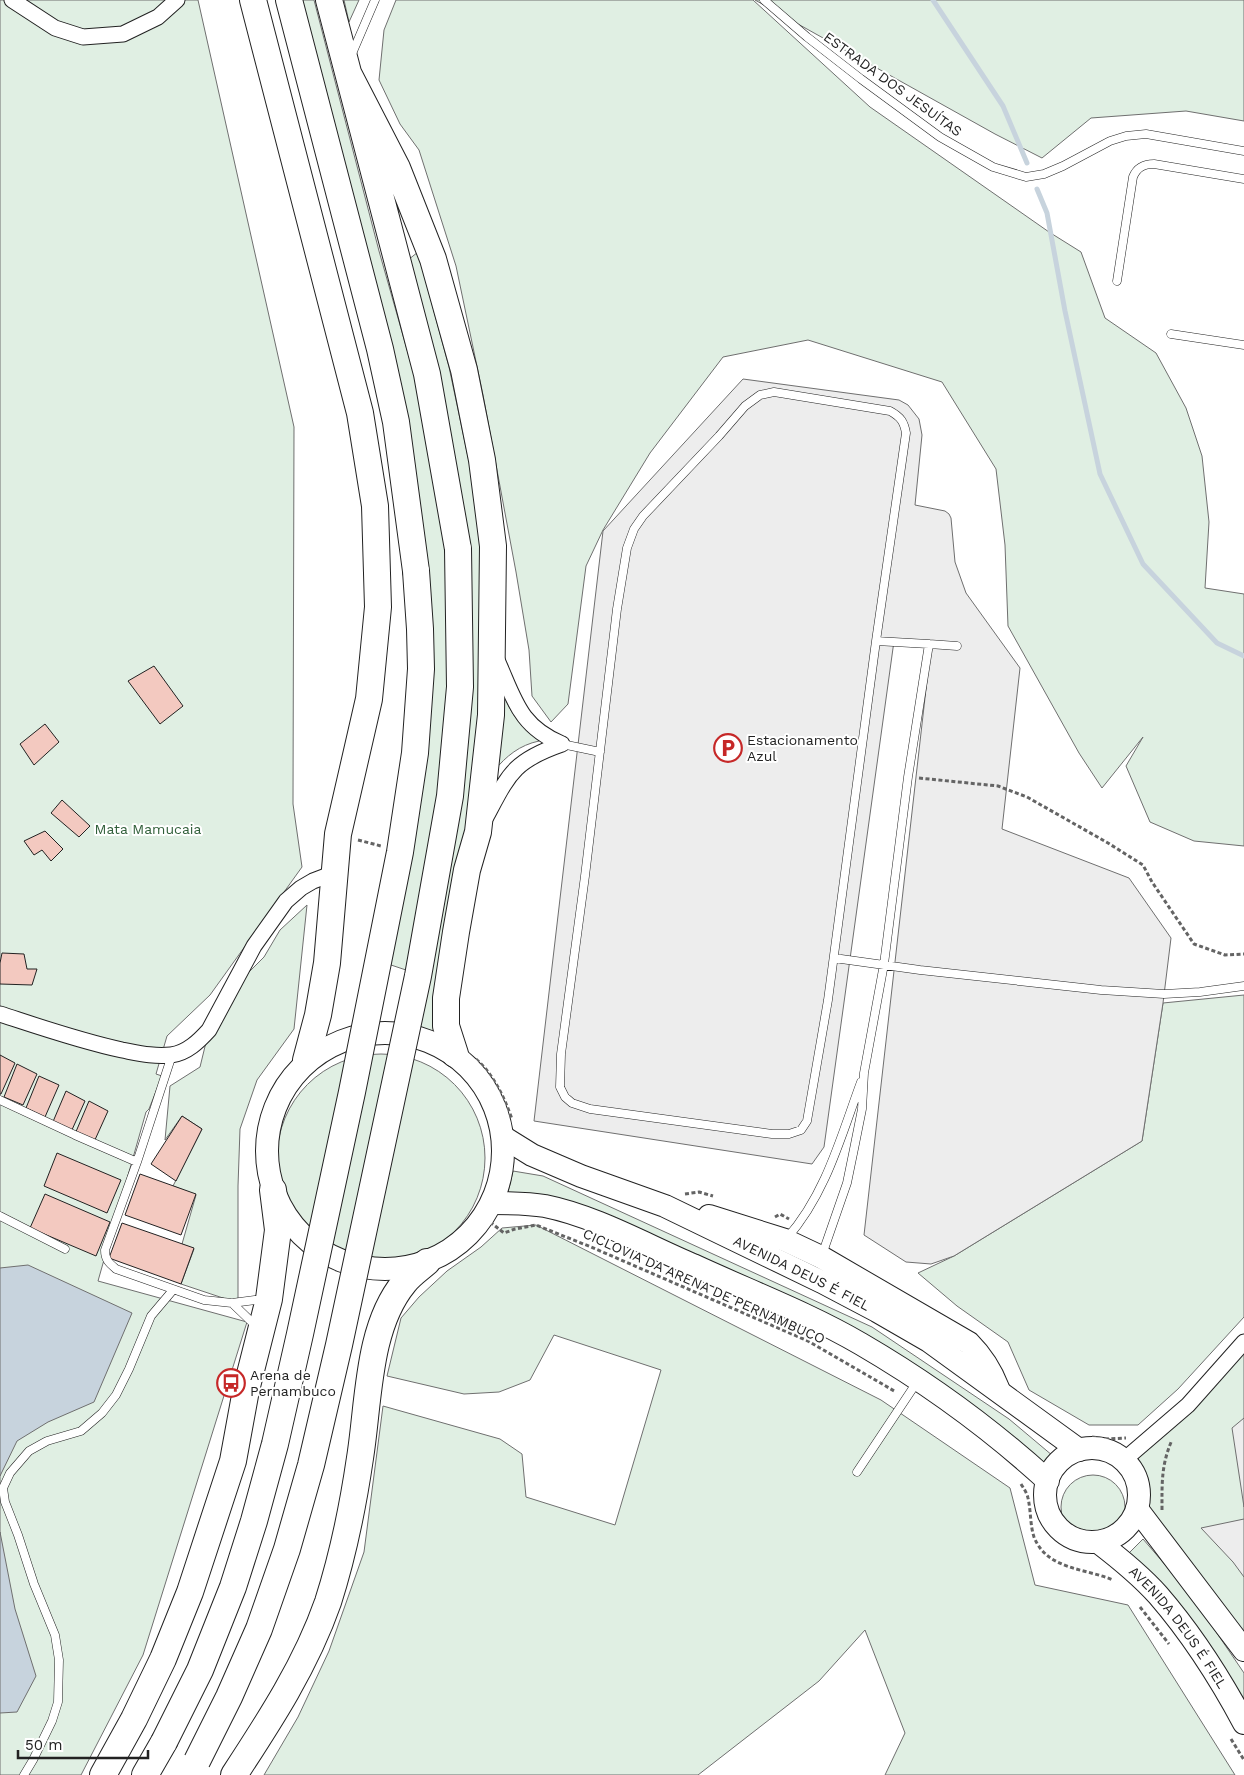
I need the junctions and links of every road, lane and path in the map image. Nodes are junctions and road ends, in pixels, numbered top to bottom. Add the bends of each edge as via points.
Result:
1 (12, 0) edge
2 (177, 0) edge
3 (253, 0) edge
4 (289, 0) edge
5 (329, 0) edge
6 (375, 0) edge
7 (764, 0) edge
8 (348, 71) junction
9 (1244, 151) edge
10 (1244, 178) edge
11 (1117, 281) dead end
12 (1171, 334) dead end
13 (1244, 345) edge
14 (876, 641) junction
15 (929, 644) junction
16 (957, 646) dead end
17 (493, 650) junction
18 (562, 744) junction
19 (600, 752) junction
20 (908, 777) junction
21 (478, 832) junction
22 (338, 834) junction
23 (384, 847) dead end
24 (334, 873) junction
25 (1244, 954) edge
26 (834, 958) junction
27 (884, 964) junction
28 (1244, 986) edge
29 (0, 1014) edge
30 (172, 1055) junction
31 (464, 1055) junction
32 (306, 1060) junction
33 (864, 1073) junction
34 (0, 1100) edge
35 (508, 1130) junction
36 (137, 1162) junction
37 (273, 1190) junction
38 (717, 1198) dead end
39 (673, 1200) junction
40 (488, 1210) junction
41 (0, 1216) edge
42 (768, 1218) dead end
43 (792, 1232) junction
44 (65, 1249) dead end
45 (822, 1257) junction
46 (426, 1262) junction
47 (173, 1290) junction
48 (269, 1299) junction
49 (232, 1303) junction
50 (261, 1330) junction
51 (1244, 1342) edge
52 (913, 1389) junction
53 (1000, 1391) junction
54 (1174, 1436) dead end
55 (1128, 1438) dead end
56 (1081, 1443) junction
57 (1124, 1460) junction
58 (857, 1472) dead end
59 (1019, 1479) dead end
60 (1048, 1480) junction
61 (1137, 1508) junction
62 (1163, 1520) dead end
63 (1098, 1542) junction
64 (1115, 1581) dead end
65 (1138, 1605) dead end
66 (1173, 1649) dead end
67 (1244, 1650) edge
68 (1237, 1729) edge
69 (1244, 1760) edge
70 (193, 1768) edge
71 (24, 1775) edge
72 (103, 1775) edge
73 (145, 1775) edge
74 (234, 1775) edge

1 - 2 street via 55,28 83,37 123,34 158,18
3 - 22 highway via 360,413 375,506 378,607 369,699
4 - 73 highway, bridge via 394,413 416,571 420,629 415,753 402,843 354,1082 272,1454 233,1587 200,1670
5 - 8 highway
6 - 8 lane
7 - 9 lane, ESTRADA DOS JESUÍTAS via 807,37 940,137 993,168 1026,177 1044,174 1110,141 1146,134
8 - 17 highway via 396,168 433,258 464,370 482,460 493,546
8 - 70 highway, bridge via 427,374 458,549 460,687 450,796 418,976 311,1465 259,1629
10 - 11 lane via 1154,164 1140,166 1133,177
12 - 13 lane
14 - 15 lane
14 - 19 lane via 904,449 904,422 890,411 774,392 760,396 744,406 634,529 627,548 618,600
14 - 26 lane
15 - 16 lane
15 - 20 lane
17 - 18 street via 524,716 538,732
17 - 21 highway via 491,715
18 - 19 lane
18 - 21 street via 520,764 500,789
19 - 26 lane via 561,1054 560,1087 565,1097 590,1109 772,1134 801,1130 807,1120 814,1090
20 - 25 path via 998,786 1027,797 1143,865 1194,944 1225,955
20 - 27 lane
21 - 31 highway via 467,870 446,998 446,1026
22 - 23 path
22 - 24 highway
24 - 30 street via 301,888 286,901 254,946 209,1030 186,1050
24 - 32 highway via 327,963
26 - 27 lane
27 - 28 lane via 1101,990 1164,994
27 - 33 lane
29 - 30 street via 98,1045 148,1055
30 - 36 lane
31 - 32 main road via 419,1036 380,1031 341,1039
31 - 35 main road
31 - 35 path via 485,1067 504,1098
32 - 37 main road via 284,1087 270,1120 267,1155
33 - 43 lane via 829,1170 816,1198
33 - 45 lane via 862,1109 847,1183
34 - 36 lane
35 - 39 main road, AVENIDA DEUS É FIEL via 532,1155 581,1176
35 - 40 main road via 500,1182
36 - 47 lane via 105,1256 116,1269
37 - 46 main road via 283,1213 319,1249 374,1271
37 - 48 highway via 278,1230
38 - 39 path via 700,1192
39 - 43 main road via 704,1214
39 - 53 main road, AVENIDA DEUS É FIEL via 929,1341
40 - 46 main road via 465,1239
40 - 52 main road via 545,1206 590,1220 860,1344
40 - 52 path, CICLOVIA DA ARENA DE PERNAMBUCO via 504,1233 536,1225 808,1340
41 - 44 lane
42 - 43 path via 780,1214
43 - 45 main road
45 - 53 main road via 969,1344 992,1371
46 - 74 highway via 404,1283 379,1333 346,1538 327,1603 302,1664
47 - 49 lane via 204,1300
47 - 71 lane via 151,1316 116,1396 102,1414 82,1431 47,1440 29,1451 2,1488 55,1635 59,1660 58,1702 52,1721
48 - 49 lane
48 - 50 highway
49 - 50 lane
50 - 72 highway via 233,1461 190,1592 163,1660
51 - 57 street via 1188,1406
52 - 58 lane
52 - 60 main road via 1000,1439
53 - 56 main road, AVENIDA DEUS É FIEL
54 - 62 path via 1162,1472
55 - 56 path
56 - 57 main road via 1110,1451
56 - 60 main road via 1054,1467
57 - 61 main road via 1138,1485
59 - 64 path via 1028,1497 1034,1537 1048,1558 1066,1567
60 - 63 main road via 1048,1511 1056,1525 1082,1541
61 - 63 main road via 1132,1521 1122,1531
61 - 67 main road
63 - 68 main road, AVENIDA DEUS É FIEL via 1158,1595 1190,1636
65 - 66 path
68 - 69 path

